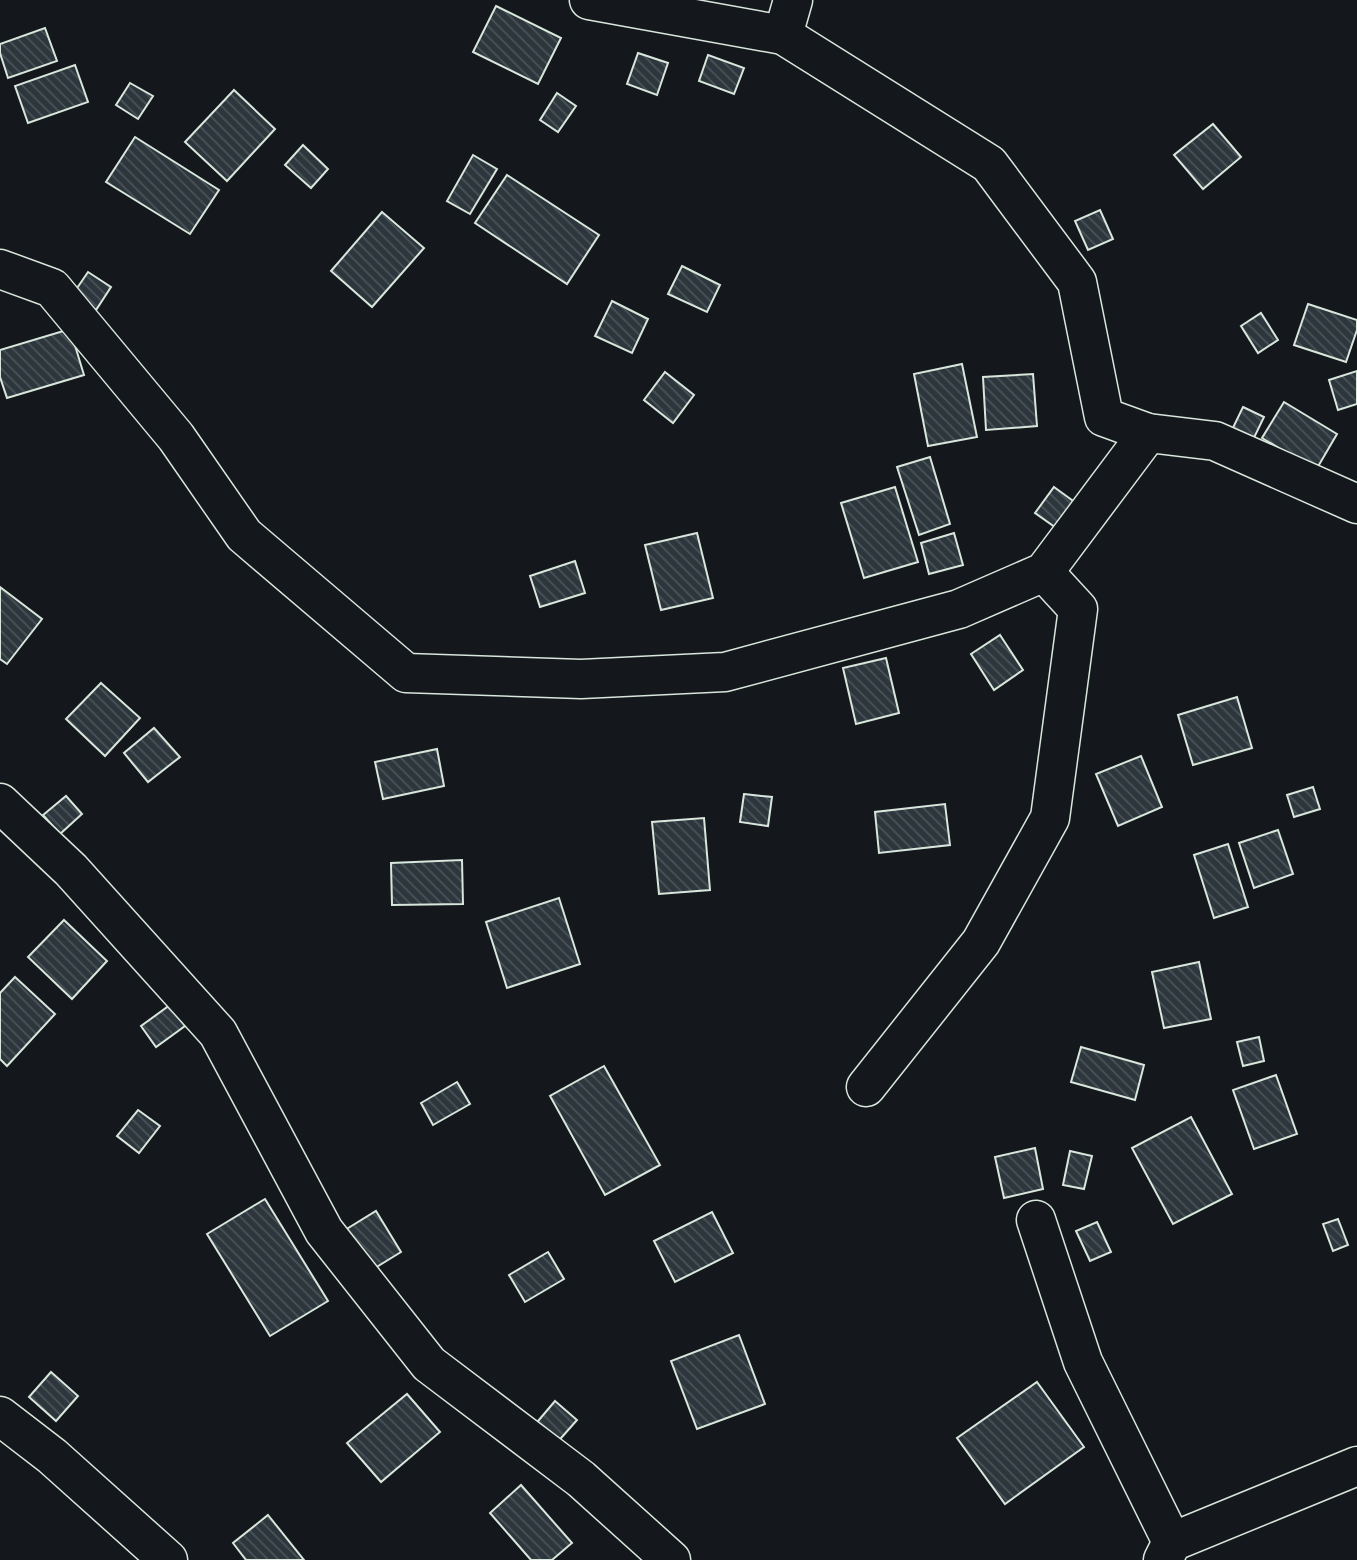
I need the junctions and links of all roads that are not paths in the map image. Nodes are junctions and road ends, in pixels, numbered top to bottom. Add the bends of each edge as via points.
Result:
1 (589, 0) edge
2 (788, 17) edge
3 (0, 269) edge
4 (1148, 433) junction
5 (1357, 504) edge
6 (1044, 572) junction
7 (0, 803) edge
8 (866, 1087) dead end
9 (1036, 1220) dead end
10 (0, 1416) edge
11 (1357, 1466) edge
12 (1167, 1551) edge
13 (168, 1560) edge
14 (671, 1560) edge

1 - 2 street
2 - 4 street via 989,163 1077,282 1104,417
3 - 6 street via 52,288 176,437 244,535 405,673 581,680 725,672 959,609
4 - 5 street via 1214,441
4 - 6 street
6 - 8 street via 1078,609 1050,818 981,942
7 - 14 street via 71,870 218,1033 324,1231 429,1364 582,1479
9 - 12 street via 1083,1363
10 - 13 street
11 - 12 street

